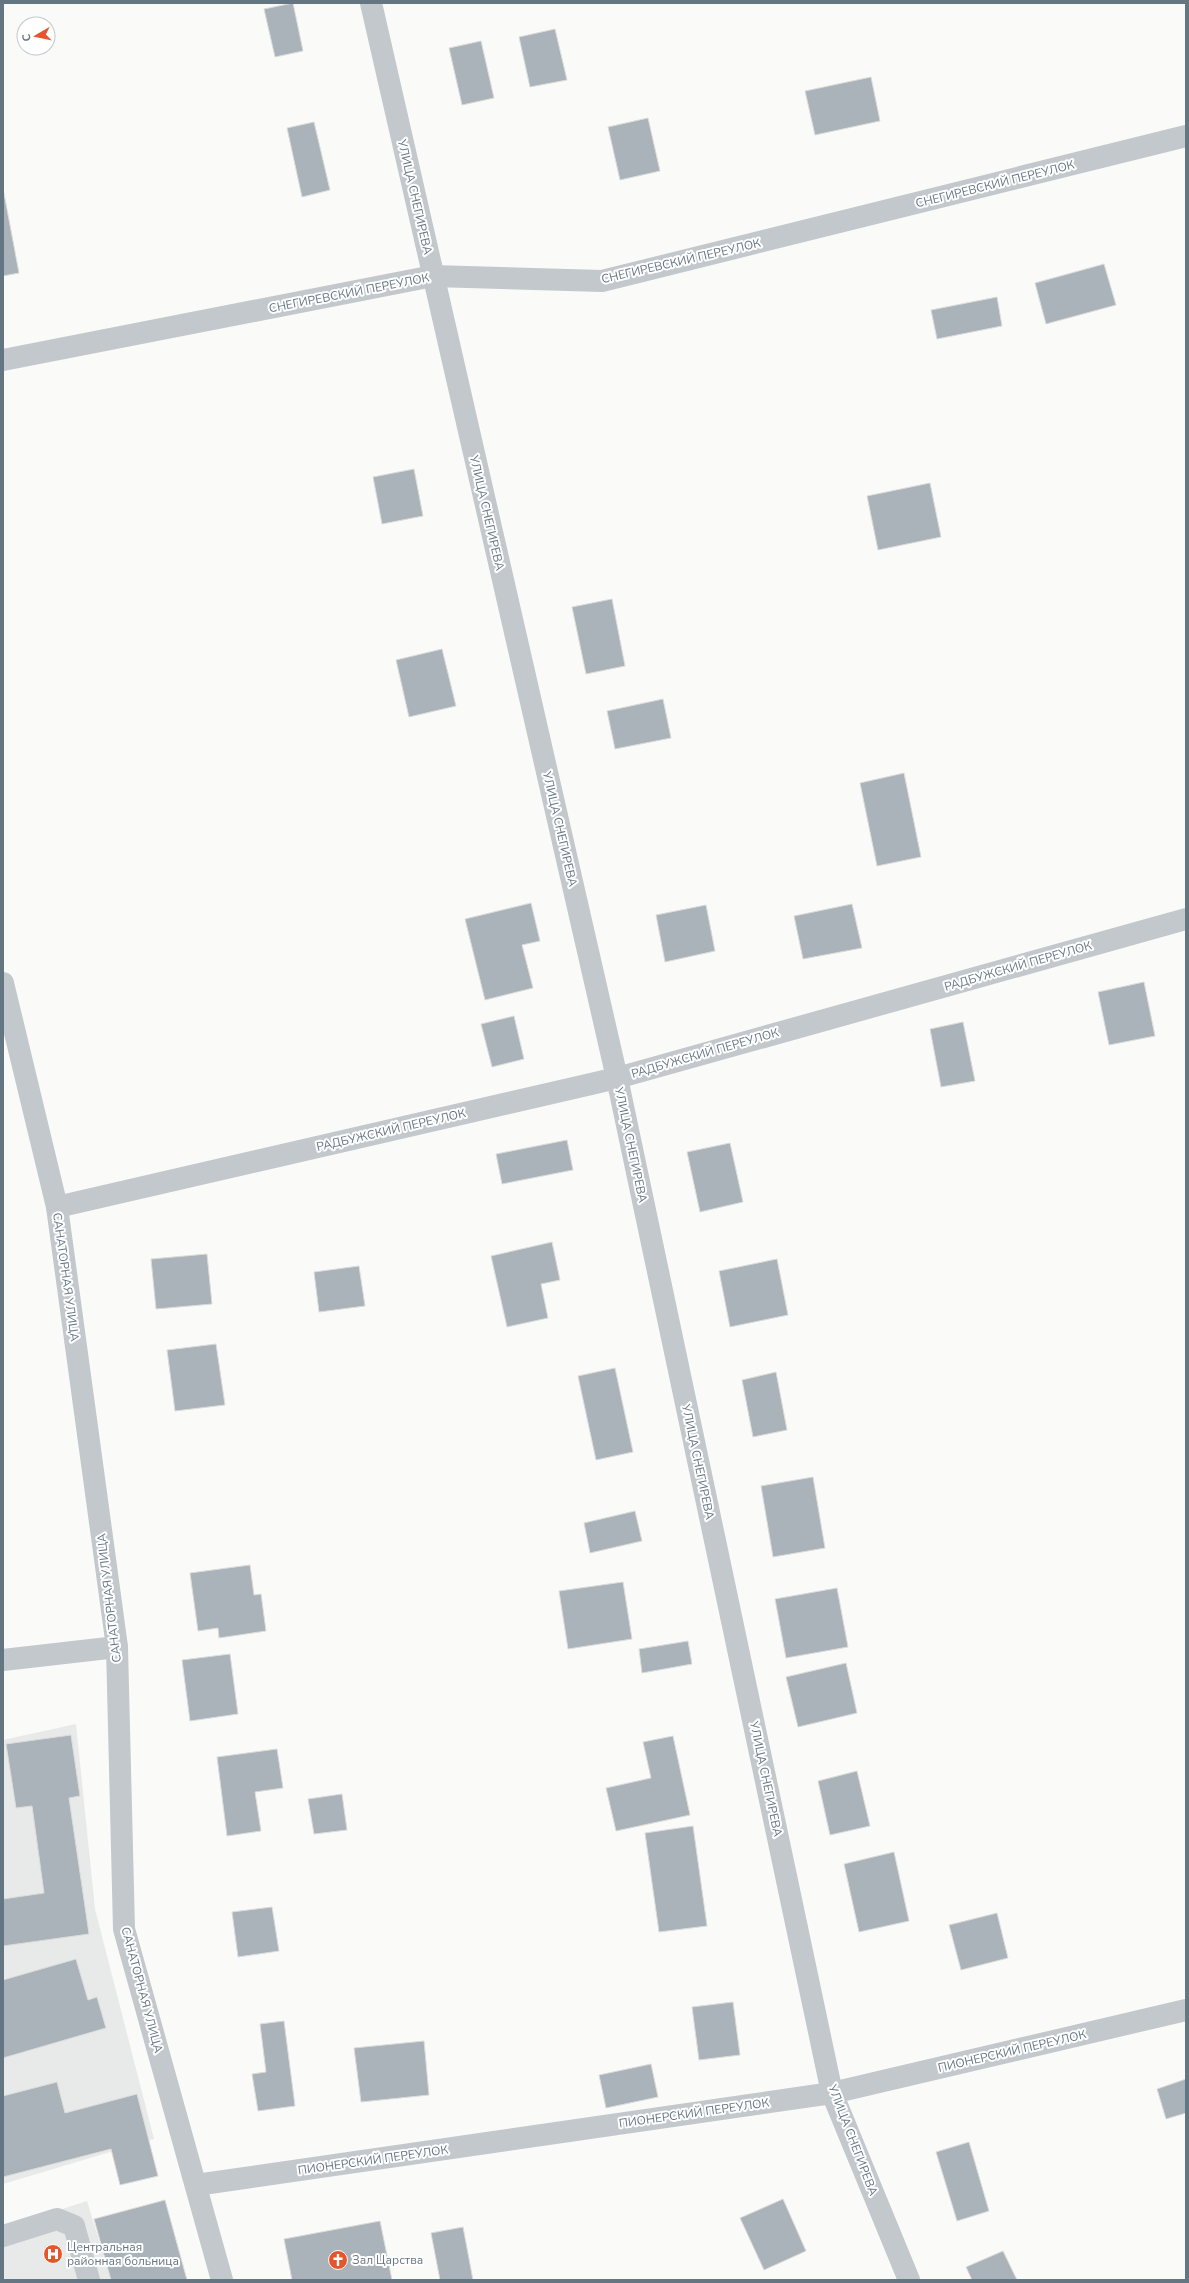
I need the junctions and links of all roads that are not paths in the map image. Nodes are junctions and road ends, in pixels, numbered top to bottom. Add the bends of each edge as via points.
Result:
1 (370, 3) edge
2 (1186, 136) edge
3 (433, 276) junction
4 (3, 360) edge
5 (1186, 919) edge
6 (3, 983) edge
7 (617, 1078) junction
8 (57, 1207) junction
9 (117, 1646) junction
10 (3, 1660) edge
11 (1186, 2010) edge
12 (832, 2093) junction
13 (196, 2185) junction
14 (3, 2236) edge
15 (89, 2280) edge
16 (222, 2280) edge
17 (909, 2280) edge

1 - 3 street, УЛИЦА СНЕГИРЕВА
2 - 3 street, СНЕГИРЕВСКИЙ ПЕРЕУЛОК via 602,281
3 - 4 street, СНЕГИРЕВСКИЙ ПЕРЕУЛОК
3 - 7 street, УЛИЦА СНЕГИРЕВА
5 - 7 street, РАДБУЖСКИЙ ПЕРЕУЛОК
6 - 8 street, САНАТОРНАЯ УЛИЦА
7 - 8 street, РАДБУЖСКИЙ ПЕРЕУЛОК
7 - 12 street, УЛИЦА СНЕГИРЕВА
8 - 9 street, САНАТОРНАЯ УЛИЦА
9 - 10 street
9 - 13 street, САНАТОРНАЯ УЛИЦА via 124,1929
11 - 12 street, ПИОНЕРСКИЙ ПЕРЕУЛОК
12 - 13 street, ПИОНЕРСКИЙ ПЕРЕУЛОК
12 - 17 street, УЛИЦА СНЕГИРЕВА
13 - 16 street, САНАТОРНАЯ УЛИЦА
14 - 15 street via 56,2219 74,2226

